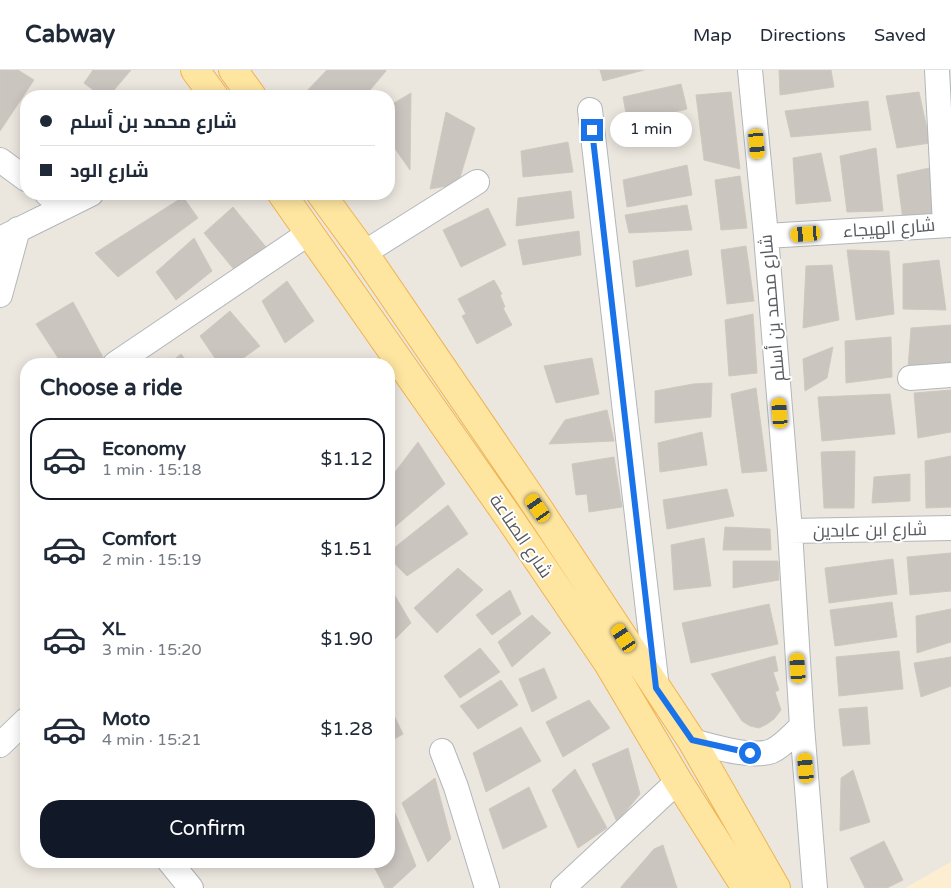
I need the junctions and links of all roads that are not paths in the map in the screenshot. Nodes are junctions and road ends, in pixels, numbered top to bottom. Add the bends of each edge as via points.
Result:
1 (195, 70) edge
2 (233, 70) edge
3 (750, 70) edge
4 (937, 70) edge
5 (210, 90) edge
6 (248, 90) edge
7 (590, 110) dead end
8 (0, 160) edge
9 (20, 175) edge
10 (477, 182) dead end
11 (56, 200) edge
12 (286, 200) edge
13 (325, 200) edge
14 (948, 225) edge
15 (9, 234) edge
16 (309, 234) junction
17 (766, 236) junction
18 (364, 253) junction
19 (0, 295) edge
20 (124, 358) edge
21 (390, 358) edge
22 (395, 365) edge
23 (951, 375) edge
24 (910, 378) dead end
25 (951, 528) edge
26 (790, 531) junction
27 (656, 688) junction
28 (20, 726) edge
29 (802, 726) junction
30 (692, 740) junction
31 (0, 745) edge
32 (442, 751) dead end
33 (678, 781) junction
34 (174, 868) edge
35 (571, 885) edge
36 (188, 887) edge
37 (487, 888) edge
38 (746, 888) edge
39 (776, 888) edge
40 (815, 888) edge

1 - 5 main road
2 - 6 main road
3 - 17 street, شارع محمد بن أسلم
4 - 14 street
7 - 27 street
8 - 9 street
10 - 18 street
11 - 15 street
12 - 16 main road, شارع الصناعة
13 - 18 main road, شارع الصناعة
14 - 17 street, شارع الهيجاء
15 - 19 street
16 - 20 street
16 - 21 main road, شارع الصناعة
17 - 26 street, شارع محمد بن أسلم
18 - 27 main road, شارع الصناعة
22 - 33 main road, شارع الصناعة via 510,519 608,663
23 - 24 street
25 - 26 street, شارع ابن عابدين
26 - 29 street, شارع محمد بن أسلم
27 - 30 main road, شارع الصناعة
28 - 31 street
29 - 30 street via 772,751 760,753 735,751
29 - 40 street, شارع محمد بن أسلم
30 - 39 main road, شارع الصناعة
32 - 37 street
33 - 35 street
33 - 38 main road, شارع الصناعة
34 - 36 street

